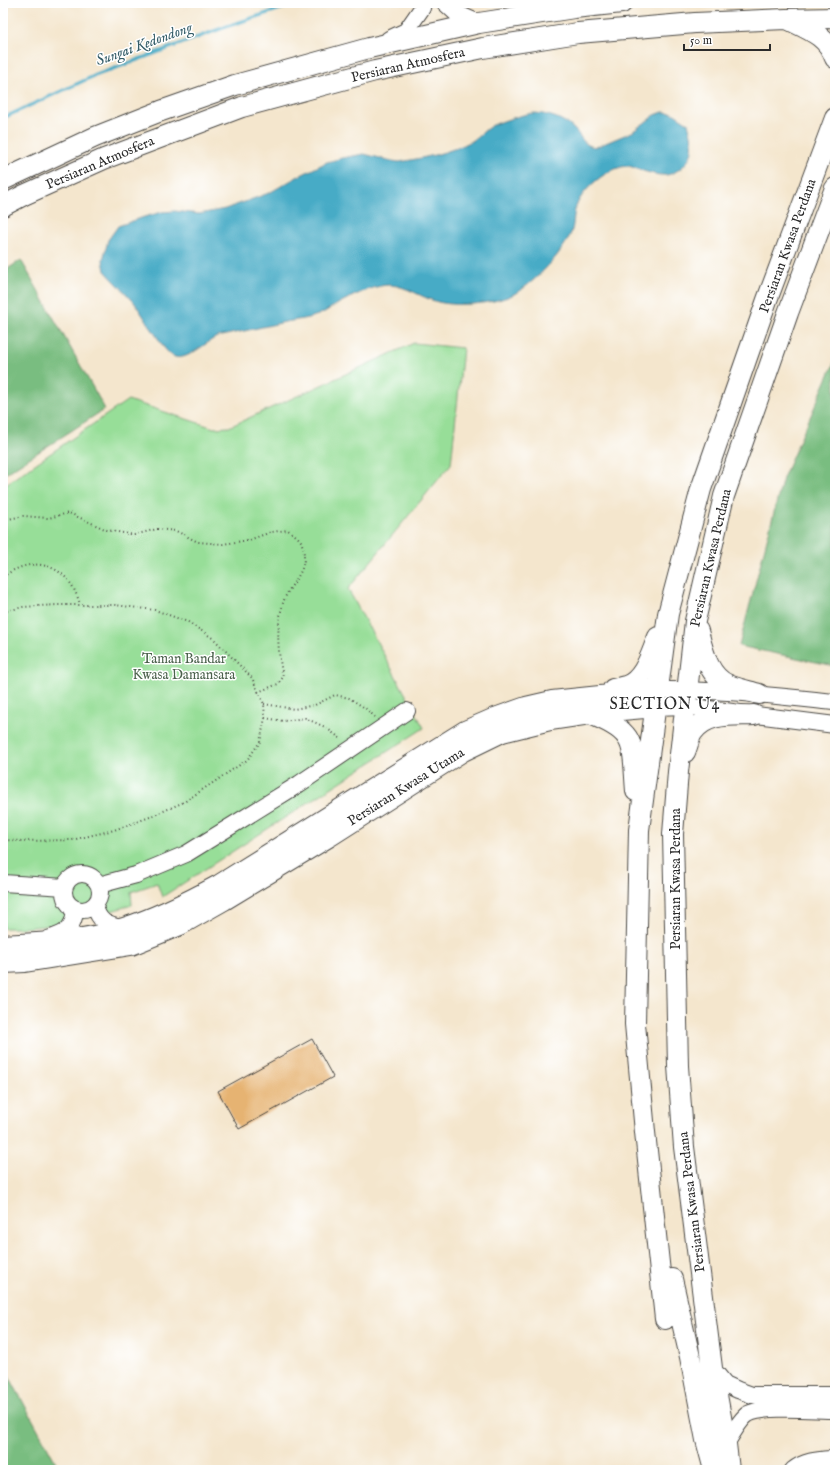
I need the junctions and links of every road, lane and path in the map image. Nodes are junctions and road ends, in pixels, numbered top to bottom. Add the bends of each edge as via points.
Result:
1 (423, 3) edge
2 (445, 3) edge
3 (622, 3) edge
4 (835, 18) edge
5 (786, 19) junction
6 (478, 23) junction
7 (369, 48) junction
8 (835, 58) edge
9 (835, 118) edge
10 (3, 180) edge
11 (835, 188) edge
12 (3, 206) edge
13 (3, 520) edge
14 (3, 577) edge
15 (80, 604) junction
16 (3, 612) edge
17 (668, 614) junction
18 (695, 621) junction
19 (258, 692) junction
20 (759, 694) junction
21 (657, 698) junction
22 (686, 698) junction
23 (552, 701) junction
24 (835, 702) edge
25 (264, 704) junction
26 (407, 711) dead end
27 (590, 714) junction
28 (754, 715) junction
29 (265, 718) junction
30 (835, 725) edge
31 (384, 727) junction
32 (353, 748) junction
33 (678, 772) junction
34 (639, 830) junction
35 (3, 840) edge
36 (3, 882) edge
37 (99, 885) junction
38 (65, 887) junction
39 (69, 904) junction
40 (94, 905) junction
41 (123, 929) junction
42 (3, 944) edge
43 (33, 944) junction
44 (3, 962) edge
45 (655, 1223) junction
46 (665, 1318) dead end
47 (712, 1368) junction
48 (835, 1396) edge
49 (835, 1410) edge
50 (726, 1444) junction
51 (832, 1463) edge
52 (714, 1470) edge
53 (729, 1470) edge
54 (793, 1470) edge

1 - 7 street via 406,31
2 - 6 street via 456,13
3 - 6 main road, Persiaran Atmosfera
4 - 5 main road, Persiaran Atmosfera
5 - 8 main road via 820,36 832,49
5 - 12 main road, Persiaran Atmosfera via 695,23 578,33 482,48 375,71 242,107 104,159
6 - 7 main road, Persiaran Atmosfera
7 - 10 main road, Persiaran Atmosfera via 235,85 161,111 94,136
9 - 17 main road, Persiaran Kwasa Perdana via 767,300 701,489
11 - 18 main road, Persiaran Kwasa Perdana via 724,496
13 - 19 path via 23,516 48,518 69,513 107,530 134,535 157,529 176,531 198,542 223,544 288,530 301,541 305,555 303,568 291,585 282,605 278,632 279,660 283,677 278,684
14 - 15 path via 26,565 46,565 61,572 72,585
15 - 16 path
15 - 19 path via 155,610 188,622 214,639 235,659 252,678
17 - 21 main road, Persiaran Kwasa Perdana
17 - 23 main road via 643,671 627,686
18 - 20 main road via 703,652 719,680
18 - 22 main road, Persiaran Kwasa Perdana
19 - 25 path
20 - 22 street, Persiaran Kwasa Utama
20 - 24 street, Persiaran Kwasa Utama
21 - 22 street, Persiaran Kwasa Utama
21 - 23 main road, Persiaran Kwasa Utama
21 - 27 main road, Persiaran Kwasa Utama
21 - 34 main road, Persiaran Kwasa Perdana
22 - 28 street, Persiaran Kwasa Utama
22 - 33 main road, Persiaran Kwasa Perdana
23 - 41 main road, Persiaran Kwasa Utama via 526,707 465,732 219,885 180,907
25 - 29 path
25 - 31 path via 294,708 315,705 335,695 349,698 365,708
26 - 31 street
27 - 34 main road via 609,721 628,736 633,749
27 - 44 main road, Persiaran Kwasa Utama via 550,720 502,732 463,750 330,836 180,925 131,945 24,962
28 - 30 street, Persiaran Kwasa Utama
28 - 33 main road via 714,716 700,724 693,732
29 - 32 path via 283,721 305,718 325,727
29 - 35 path via 260,742 247,760 184,802 114,830 72,840
31 - 32 street
32 - 37 street via 186,854 136,875
33 - 47 main road, Persiaran Kwasa Perdana via 673,834 678,1066 684,1147
34 - 45 main road, Persiaran Kwasa Perdana via 635,1024
36 - 38 street
37 - 38 street via 92,877 81,874 71,878
37 - 40 street via 99,898
38 - 39 street via 65,899
39 - 40 street via 80,910 86,910
39 - 43 street via 75,914 72,925 64,933
40 - 41 street via 98,916 105,924
41 - 43 main road, Persiaran Kwasa Utama
42 - 43 main road, Persiaran Kwasa Utama
45 - 46 main road, Persiaran Kwasa Perdana
45 - 52 main road via 669,1269
47 - 48 street via 725,1384 752,1395
47 - 50 main road, Persiaran Kwasa Perdana
49 - 50 street via 766,1409 747,1415
50 - 53 main road, Persiaran Kwasa Perdana
51 - 54 street via 810,1461 800,1464

